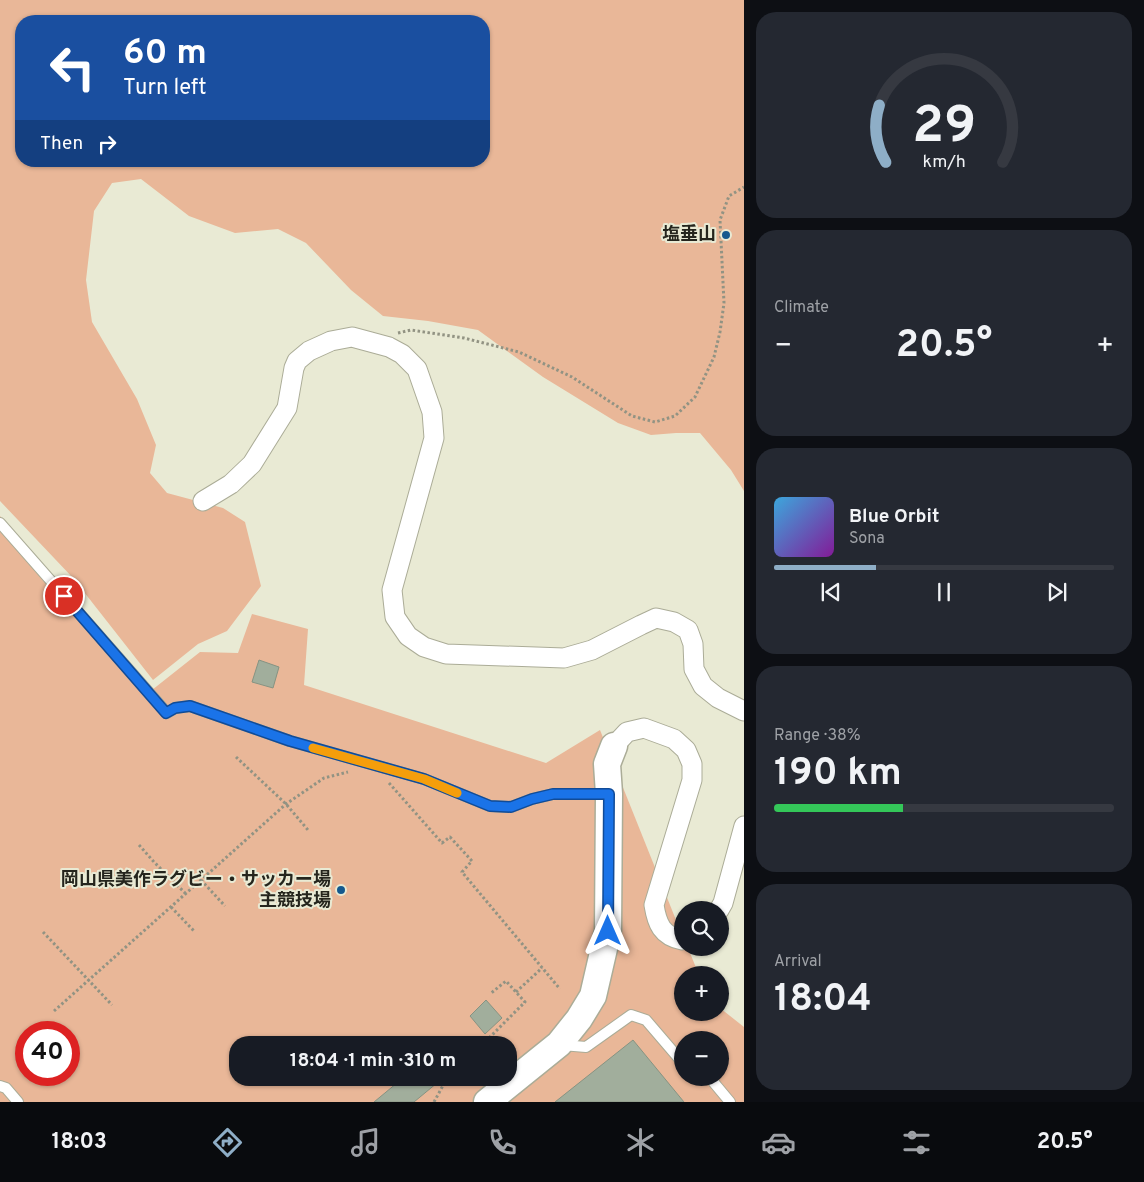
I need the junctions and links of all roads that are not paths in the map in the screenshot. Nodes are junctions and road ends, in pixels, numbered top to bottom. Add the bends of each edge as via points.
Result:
1 (203, 501) dead end
2 (0, 523) edge
3 (744, 712) edge
4 (614, 746) joint
5 (609, 794) junction
6 (744, 826) edge
7 (724, 901) edge
8 (674, 939) edge
9 (558, 1044) junction
10 (674, 1053) edge
11 (0, 1086) edge
12 (717, 1086) edge
13 (18, 1102) edge
14 (487, 1102) edge
15 (730, 1102) edge

1 - 3 street via 231,484 252,464 287,408 297,361 309,351 331,341 352,337 389,347 402,354 416,369 432,412 434,438 392,590 395,617 408,636 446,654 564,658 592,650 656,618 674,622 688,630 694,669 703,686
2 - 5 lane via 166,713 190,706 290,741 424,779 490,806 511,807 553,794
4 - 5 street via 607,764
4 - 8 street via 628,732 644,728 674,739 686,750 692,764 692,780 654,905 656,920 662,930
5 - 9 street via 608,931 593,996
6 - 7 street
9 - 10 lane via 586,1047 631,1015 646,1020
9 - 14 street
11 - 13 lane
12 - 15 lane

